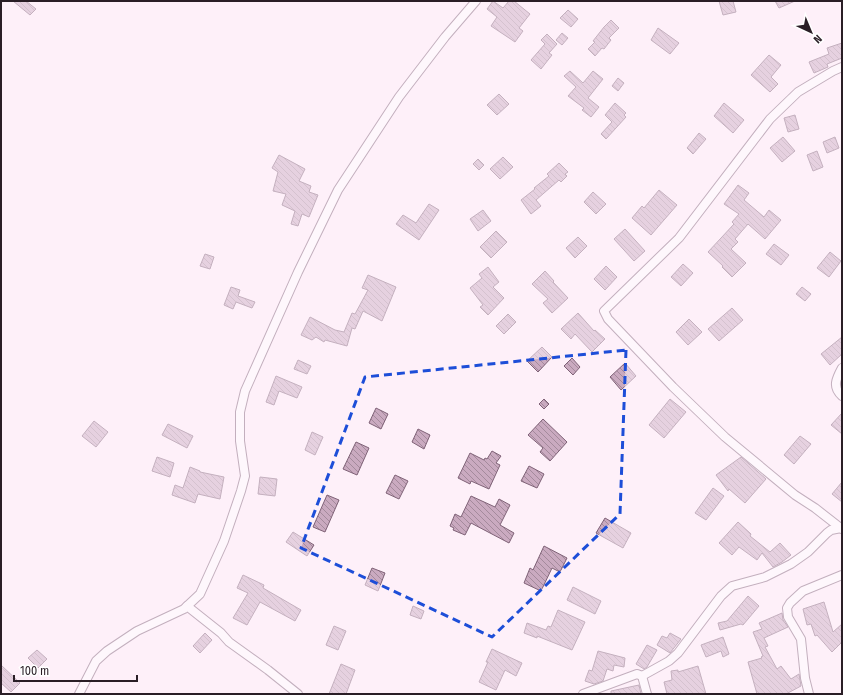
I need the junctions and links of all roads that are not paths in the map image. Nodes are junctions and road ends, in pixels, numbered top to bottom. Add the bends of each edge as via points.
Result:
1 (476, 1) edge
2 (842, 67) edge
3 (842, 368) edge
4 (842, 396) edge
5 (842, 528) edge
6 (842, 575) edge
7 (188, 606) junction
8 (642, 676) junction
9 (79, 694) edge
10 (298, 694) edge
11 (584, 694) edge
12 (646, 694) edge
13 (809, 694) edge

1 - 7 street via 399,97 338,190 298,272 245,391 240,412 240,440 245,476 241,491 224,541 200,594
2 - 5 street via 798,92 770,119 679,238 604,311 608,319 724,437 795,495
3 - 4 street via 835,386
5 - 8 street via 831,530 791,564 765,577 732,586 721,596 678,653
6 - 13 street via 803,591 787,608 788,617 800,639
7 - 9 street via 137,631 108,651 96,661
7 - 10 street via 229,642
8 - 11 street via 630,675
8 - 12 street

